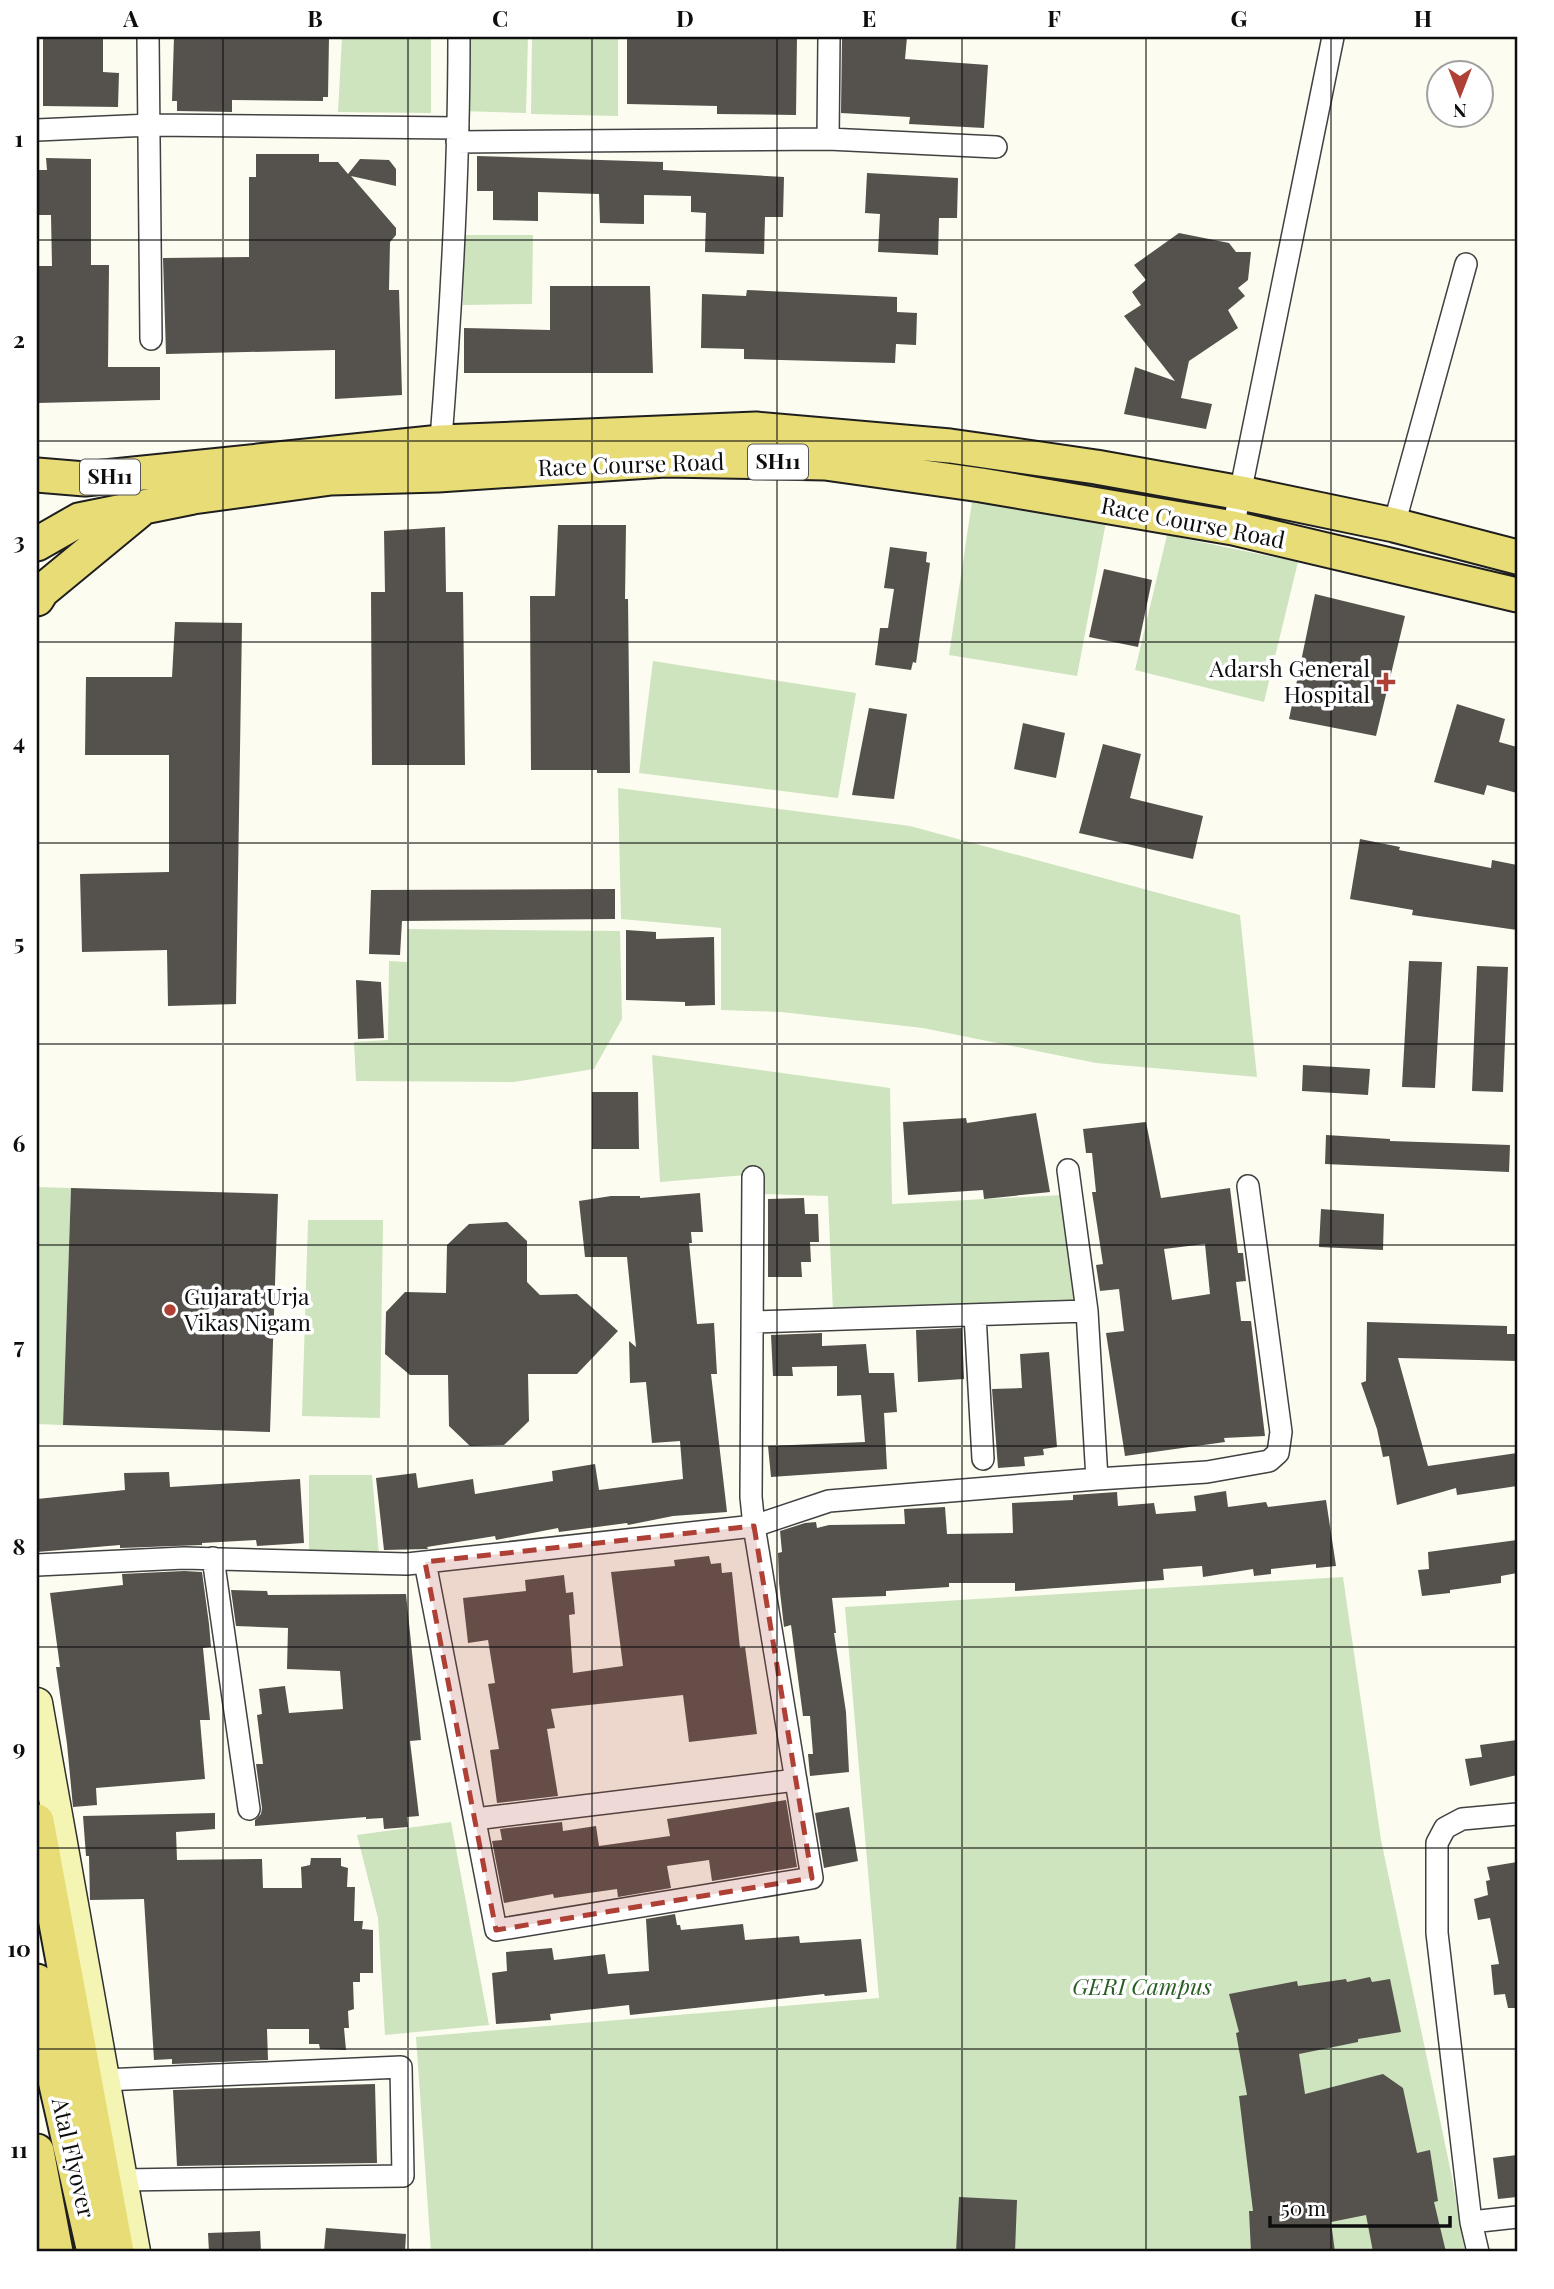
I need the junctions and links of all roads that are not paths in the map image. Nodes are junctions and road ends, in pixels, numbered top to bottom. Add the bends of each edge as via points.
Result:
1 (148, 37) edge
2 (458, 37) edge
3 (829, 37) edge
4 (1333, 37) edge
5 (150, 125) junction
6 (37, 130) edge
7 (458, 135) junction
8 (828, 139) junction
9 (996, 147) dead end
10 (1466, 264) dead end
11 (151, 340) dead end
12 (441, 442) junction
13 (37, 475) edge
14 (438, 475) junction
15 (1241, 493) junction
16 (143, 508) junction
17 (1394, 526) junction
18 (1233, 528) junction
19 (37, 544) edge
20 (1517, 557) edge
21 (1517, 594) edge
22 (37, 599) edge
23 (1068, 1170) dead end
24 (752, 1177) dead end
25 (1248, 1186) dead end
26 (1087, 1311) junction
27 (975, 1315) junction
28 (752, 1322) junction
29 (983, 1459) dead end
30 (1097, 1479) junction
31 (754, 1526) junction
32 (213, 1558) junction
33 (425, 1562) junction
34 (37, 1565) edge
35 (37, 1703) edge
36 (796, 1780) junction
37 (249, 1809) dead end
38 (1517, 1814) edge
39 (475, 1819) junction
40 (37, 1821) edge
41 (37, 1982) edge
42 (104, 2080) junction
43 (37, 2151) edge
44 (122, 2180) junction
45 (1517, 2217) edge
46 (1472, 2222) junction
47 (56, 2252) edge
48 (94, 2252) edge
49 (117, 2252) edge
50 (135, 2252) edge
51 (1478, 2252) edge

1 - 5 street
2 - 7 street
3 - 8 street
4 - 15 street
5 - 6 street
5 - 7 street
5 - 11 street
7 - 8 street
7 - 12 street
8 - 9 street
10 - 17 street
12 - 13 main road, Race Course Road / SH11 via 85,479
12 - 14 street
12 - 15 main road, Race Course Road / SH11 via 755,429 950,446
14 - 16 main road, Race Course Road / SH11 via 331,478
14 - 18 main road, Race Course Road / SH11 via 665,460 825,463
15 - 17 main road, Race Course Road / SH11
15 - 18 street
16 - 19 main road, Race Course Road / SH11 via 79,520
16 - 22 main road
17 - 20 main road, Race Course Road / SH11
18 - 21 main road, Race Course Road / SH11
23 - 26 street
24 - 28 street
25 - 30 street via 1281,1432 1278,1453 1269,1461 1207,1472
26 - 27 street
26 - 30 street
27 - 28 street
27 - 29 street
28 - 31 street
30 - 31 street via 829,1501
31 - 33 street
31 - 36 street
32 - 33 street
32 - 34 street
32 - 37 street
33 - 39 street
35 - 42 street
36 - 39 street
36 - 39 street via 812,1878 496,1930
38 - 46 street via 1462,1819 1445,1828 1437,1843 1437,1933
40 - 49 main road
41 - 48 main road, Atal Flyover
42 - 44 street
42 - 44 street via 401,2067 403,2176
43 - 47 main road, Atal Flyover
44 - 50 street
45 - 46 street
46 - 51 street

